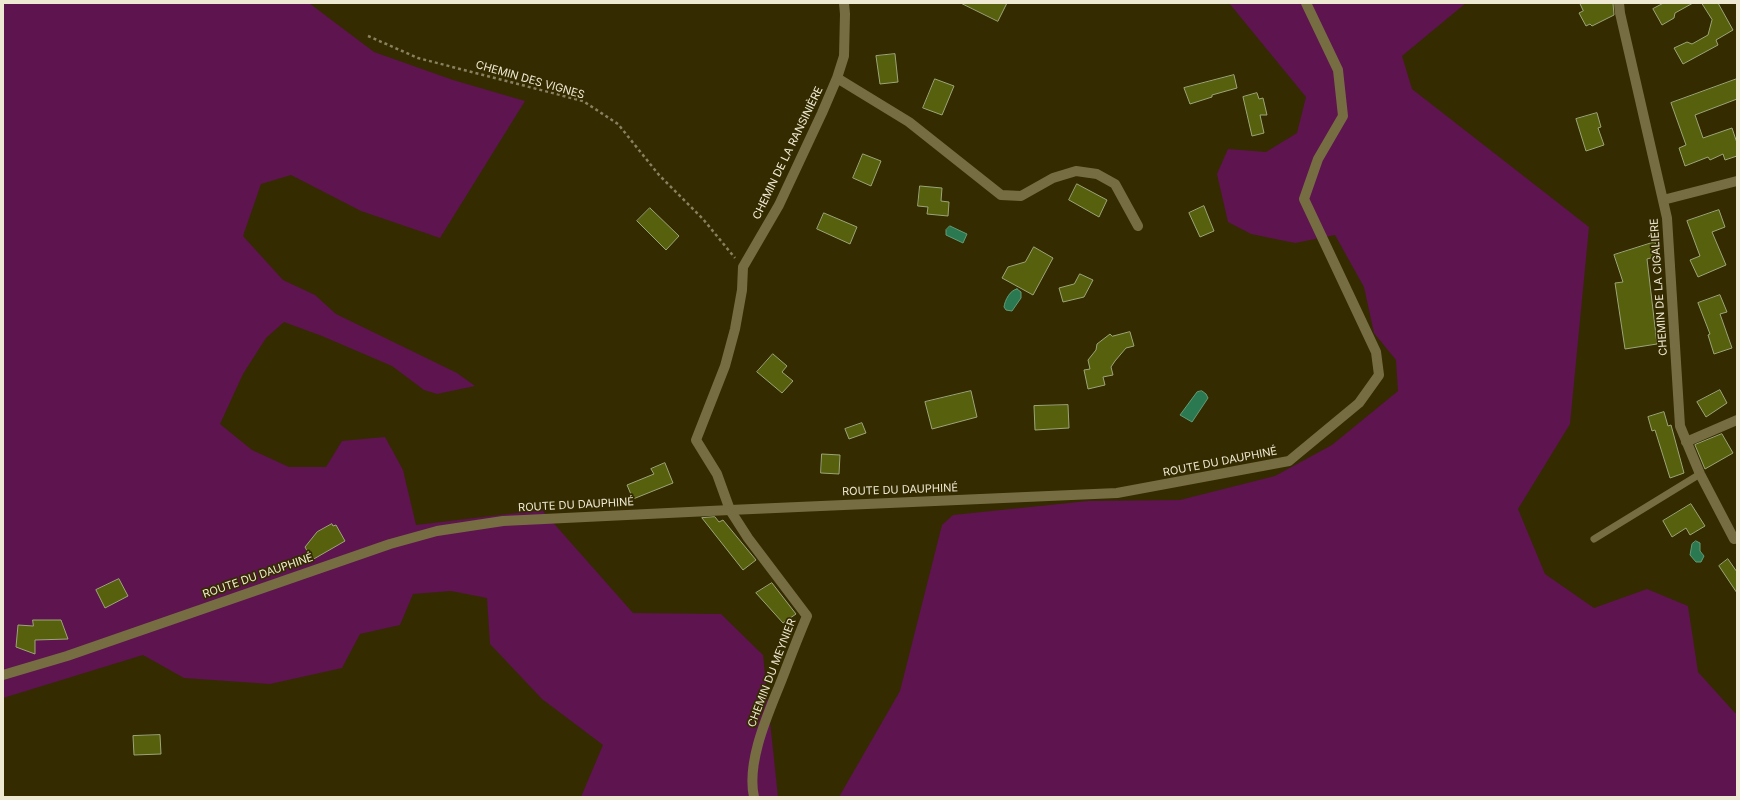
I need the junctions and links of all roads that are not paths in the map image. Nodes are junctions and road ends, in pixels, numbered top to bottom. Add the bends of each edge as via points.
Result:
1 (844, 3) edge
2 (1306, 3) edge
3 (1619, 3) edge
4 (837, 78) junction
5 (1737, 180) edge
6 (1663, 200) junction
7 (1138, 226) dead end
8 (1737, 420) edge
9 (1686, 442) junction
10 (1700, 474) junction
11 (730, 510) junction
12 (1594, 539) dead end
13 (1734, 539) dead end
14 (3, 675) edge
15 (754, 797) edge

1 - 4 street, CHEMIN DE LA RANSINIÈRE via 844,56
2 - 11 street, ROUTE DU DAUPHINÉ via 1338,70 1343,116 1318,160 1304,199 1376,352 1378,375 1359,403 1289,461 1117,493
3 - 6 street, CHEMIN DE LA CIGALIÈRE
4 - 7 street via 908,122 1001,195 1021,196 1053,178 1076,171 1097,174 1115,184
4 - 11 street, CHEMIN DE LA RANSINIÈRE via 779,205 743,267 735,329 725,366 696,440 717,474
5 - 6 street
6 - 9 street, CHEMIN DE LA CIGALIÈRE via 1667,218 1680,426
8 - 9 street
9 - 10 street, CHEMIN DE LA CIGALIÈRE
10 - 12 lane
10 - 13 street, CHEMIN DE LA CIGALIÈRE
11 - 14 street, ROUTE DU DAUPHINÉ via 503,521 437,531 390,544 67,656
11 - 15 street, CHEMIN DU MEYNIER via 807,616 765,720 753,768

